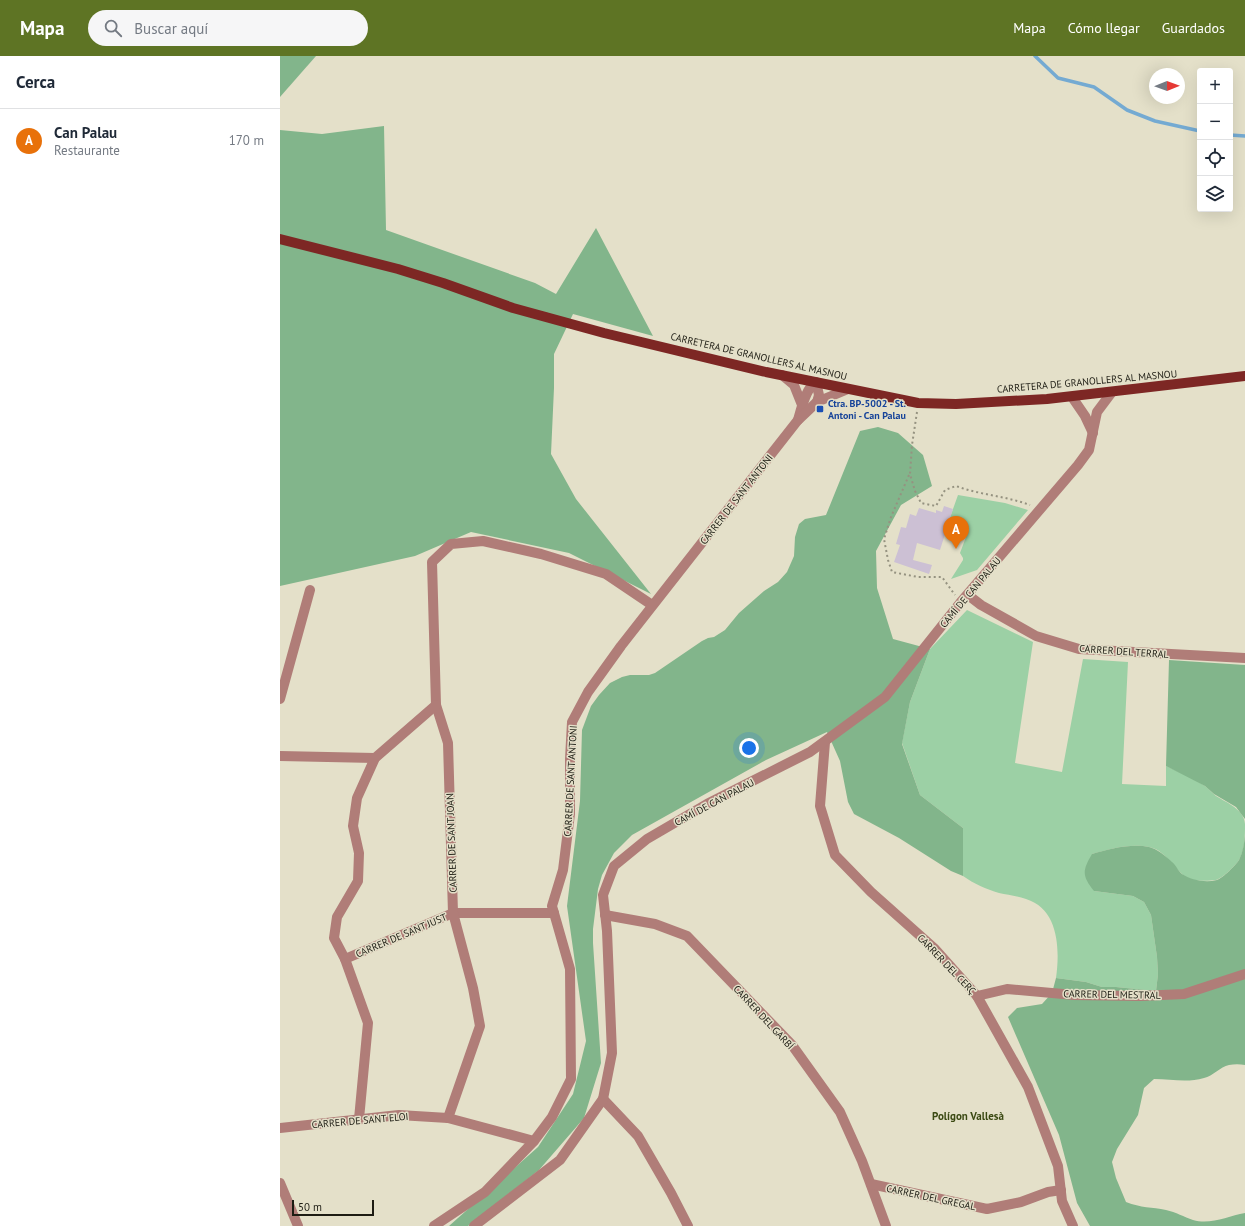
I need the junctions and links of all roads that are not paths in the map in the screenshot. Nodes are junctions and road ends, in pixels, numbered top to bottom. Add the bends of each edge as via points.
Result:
1 (280, 239) edge
2 (782, 375) junction
3 (1245, 376) edge
4 (816, 382) junction
5 (848, 389) junction
6 (1112, 392) junction
7 (1072, 396) junction
8 (817, 402) junction
9 (802, 405) junction
10 (798, 420) junction
11 (1093, 433) junction
12 (310, 590) dead end
13 (968, 595) junction
14 (652, 605) junction
15 (1245, 658) edge
16 (280, 699) edge
17 (436, 705) junction
18 (825, 742) junction
19 (280, 756) edge
20 (375, 758) junction
21 (454, 912) junction
22 (554, 913) junction
23 (605, 915) junction
24 (344, 959) junction
25 (1245, 974) edge
26 (977, 996) junction
27 (603, 1099) junction
28 (448, 1118) junction
29 (359, 1119) junction
30 (280, 1128) edge
31 (534, 1142) junction
32 (280, 1183) edge
33 (871, 1184) junction
34 (1061, 1190) junction
35 (298, 1226) edge
36 (434, 1226) edge
37 (474, 1226) edge
38 (688, 1226) edge
39 (886, 1226) edge
40 (1073, 1226) edge

1 - 2 main road, CARRETERA DE GRANOLLERS AL MASNOU via 398,269 513,308 604,333
2 - 4 main road, CARRETERA DE GRANOLLERS AL MASNOU
2 - 9 street via 794,385
3 - 6 main road, CARRETERA DE GRANOLLERS AL MASNOU
4 - 5 main road, CARRETERA DE GRANOLLERS AL MASNOU
4 - 8 street via 819,395
4 - 9 street, CARRER DE SANT ANTONI via 812,384
5 - 7 main road, CARRETERA DE GRANOLLERS AL MASNOU via 918,403 956,404
5 - 8 street, CARRER DE SANT ANTONI
6 - 7 main road, CARRETERA DE GRANOLLERS AL MASNOU
6 - 11 street, CAMÍ DE CAN PALAU via 1097,412
7 - 11 street
8 - 10 street, CARRER DE SANT ANTONI
9 - 10 street, CARRER DE SANT ANTONI
10 - 14 street, CARRER DE SANT ANTONI
11 - 13 street, CAMÍ DE CAN PALAU via 1089,450 1078,465
12 - 16 street
13 - 15 street, CARRER DEL TERRAL via 1036,636 1079,648
13 - 18 street, CAMÍ DE CAN PALAU via 885,697
14 - 17 street, CARRER DE SANT JOAN via 606,574 541,554 483,541 451,544 432,562
14 - 22 street, CARRER DE SANT ANTONI via 588,692 572,722 570,814 563,870 552,906
17 - 20 street
17 - 21 street, CARRER DE SANT JOAN via 448,742
18 - 23 street, CAMÍ DE CAN PALAU via 707,804 647,839 614,866 603,895
18 - 26 street, CARRER DEL CERÇ via 820,806 835,855 870,892 935,949
19 - 20 street
20 - 24 street via 357,798 353,826 359,854 358,881 337,917 334,938
21 - 22 street, CARRER DE SANT JUST
21 - 24 street, CARRER DE SANT JUST
21 - 28 street, CARRER DE SANT JOAN via 480,1026
22 - 31 street, CARRER DE SANT ANTONI via 570,968 571,1079 552,1117
23 - 27 street, CAMÍ DE CAN PALAU via 612,1053
23 - 33 street, CARRER DEL GARBÍ via 655,924 687,936 792,1045 840,1112
24 - 29 street via 368,1023
25 - 26 street, CARRER DEL MESTRAL via 1184,994 1074,995 1008,989
26 - 34 street, CARRER DEL CERÇ via 1028,1086 1058,1166
27 - 37 street, CAMÍ DE CAN PALAU via 560,1160
27 - 38 street via 638,1136
28 - 29 street, CARRER DE SANT ELOI via 399,1115
28 - 31 street, CARRER DE SANT ELOI
29 - 30 street, CARRER DE SANT ELOI
31 - 36 street, CARRER DE SANT ANTONI via 485,1192
32 - 35 street
33 - 34 street, CARRER DEL GREGAL via 986,1209
33 - 39 street, CARRER DEL GARBÍ
34 - 40 street, CARRER DEL CERÇ via 1062,1201

